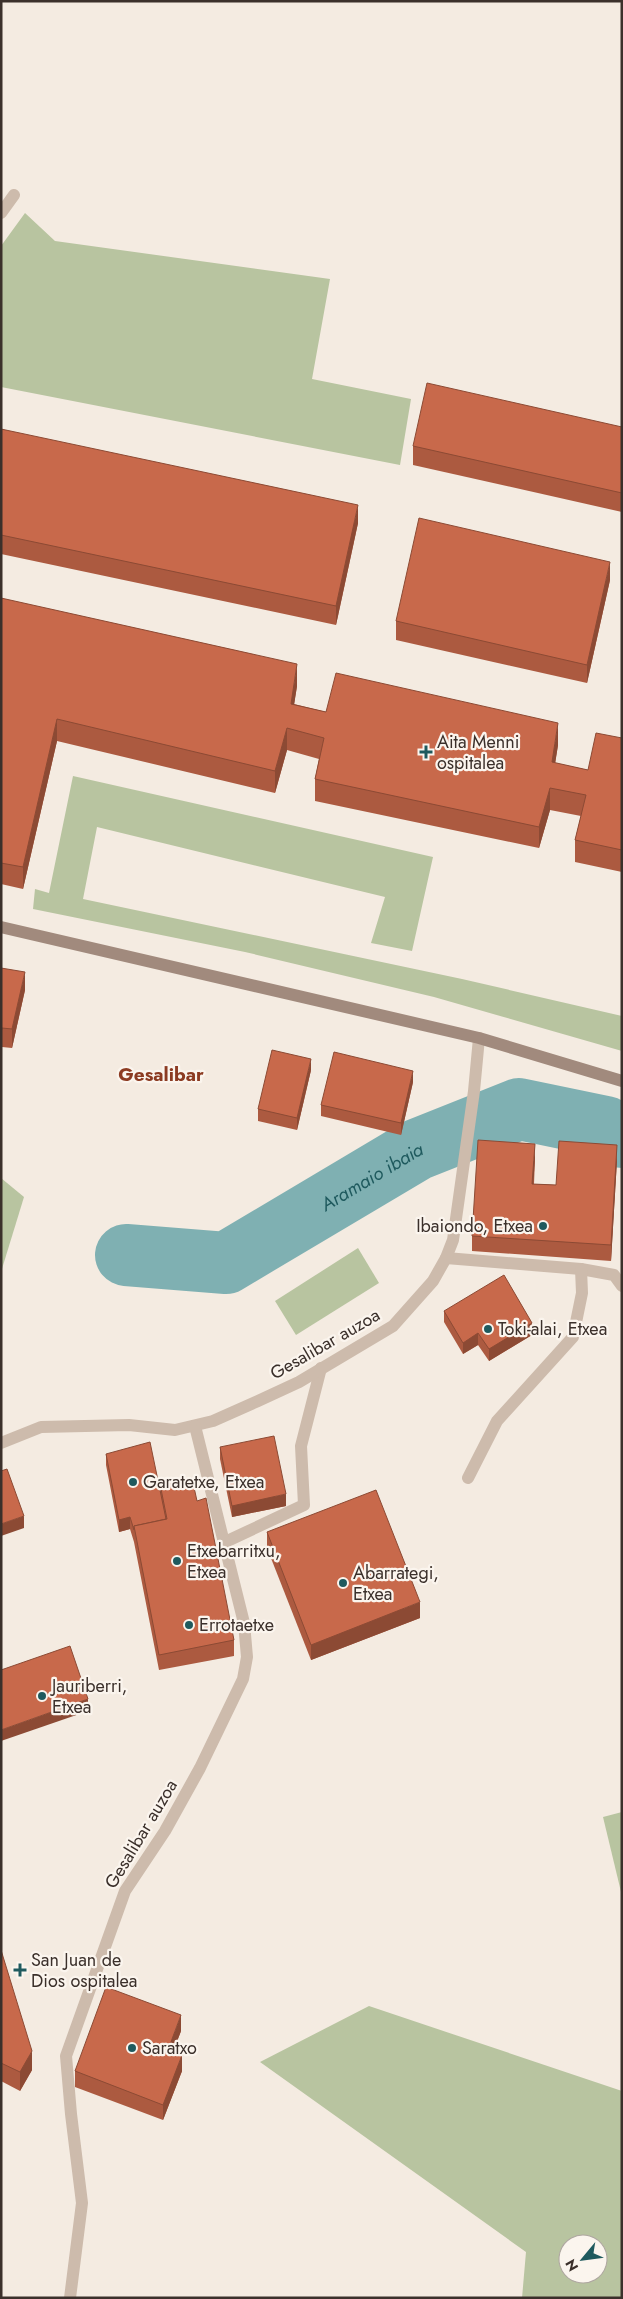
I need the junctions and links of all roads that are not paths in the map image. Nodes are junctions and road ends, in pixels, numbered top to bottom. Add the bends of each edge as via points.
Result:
1 (14, 196) dead end
2 (1, 213) edge
3 (1, 927) edge
4 (479, 1038) junction
5 (622, 1081) edge
6 (446, 1258) junction
7 (581, 1269) junction
8 (618, 1280) edge
9 (321, 1368) junction
10 (195, 1426) junction
11 (1, 1442) edge
12 (468, 1478) dead end
13 (223, 1543) junction
14 (70, 2298) edge

1 - 2 street
3 - 4 main road
4 - 5 main road
4 - 6 street, Gesalibar auzoa via 453,1240
6 - 7 street
6 - 9 street, Gesalibar auzoa via 433,1282 393,1326
7 - 8 street
7 - 12 street via 582,1293 573,1337 497,1421
9 - 10 street, Gesalibar auzoa via 258,1401
9 - 13 street via 301,1446 304,1505
10 - 11 street, Gesalibar auzoa via 175,1430 129,1425 41,1427
10 - 13 street, Gesalibar auzoa
13 - 14 street, Gesalibar auzoa via 244,1623 247,1656 243,1679 196,1776 165,1831 125,1891 66,2056 82,2203

